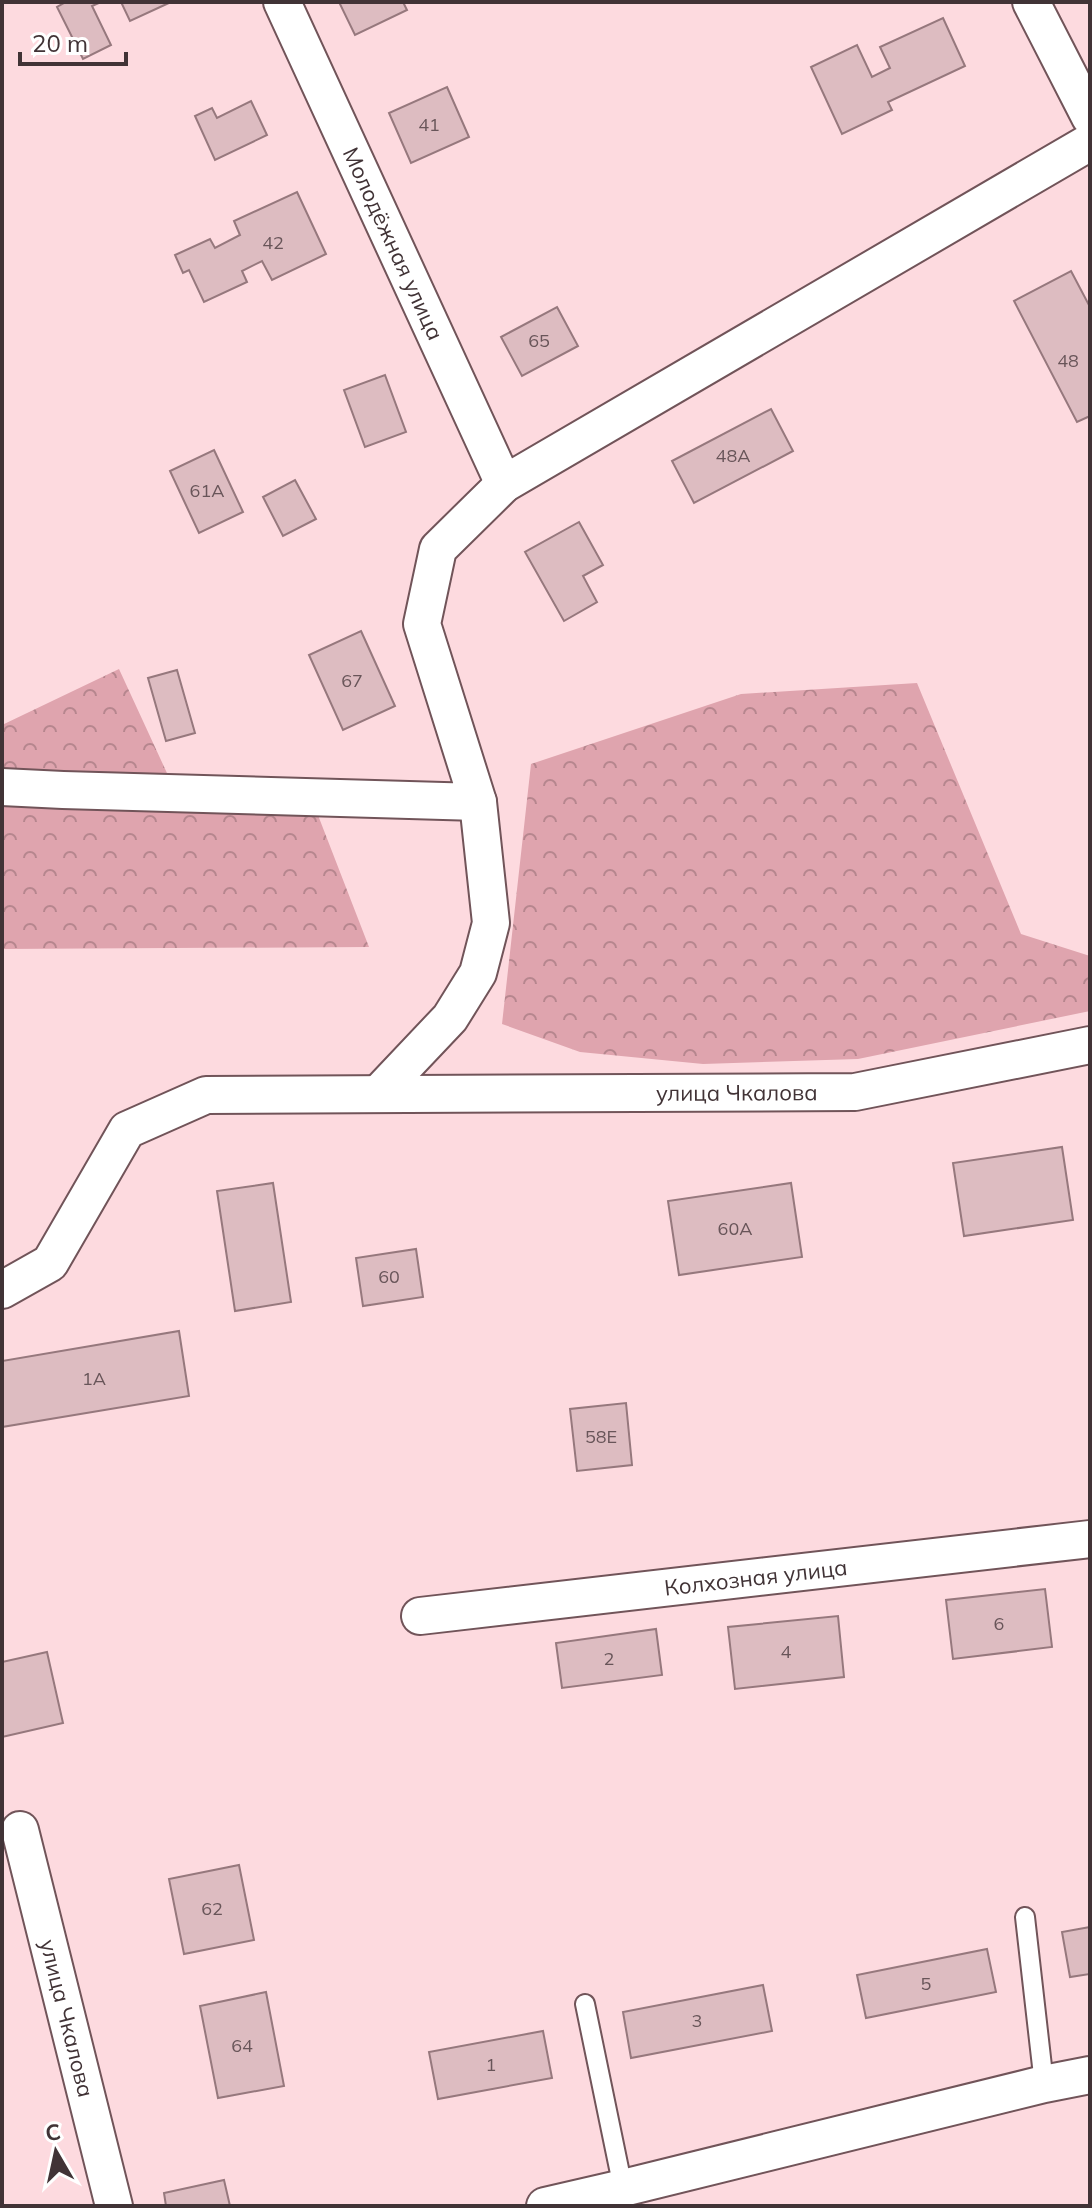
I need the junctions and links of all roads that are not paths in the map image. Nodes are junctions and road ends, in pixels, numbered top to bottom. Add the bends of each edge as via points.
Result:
1 (282, 2) edge
2 (1031, 2) edge
3 (1090, 117) edge
4 (1090, 142) edge
5 (504, 484) junction
6 (2, 787) edge
7 (478, 802) junction
8 (1090, 1045) edge
9 (379, 1093) junction
10 (2, 1290) edge
11 (1090, 1539) edge
12 (420, 1616) dead end
13 (20, 1830) dead end
14 (1025, 1917) dead end
15 (585, 2004) dead end
16 (1090, 2075) edge
17 (1044, 2084) junction
18 (623, 2188) junction
19 (114, 2206) edge
20 (545, 2206) edge

1 - 5 street, Молодёжная улица
2 - 3 street
4 - 5 street
5 - 7 street via 438,549 422,624
6 - 7 street
7 - 9 street via 491,923 478,973 450,1018
8 - 9 street, улица Чкалова via 855,1092
9 - 10 street, улица Чкалова via 206,1095 127,1130 50,1263
11 - 12 street, Колхозная улица
13 - 19 street, улица Чкалова
14 - 17 lane
15 - 18 lane
16 - 17 street
17 - 18 street
18 - 20 street

